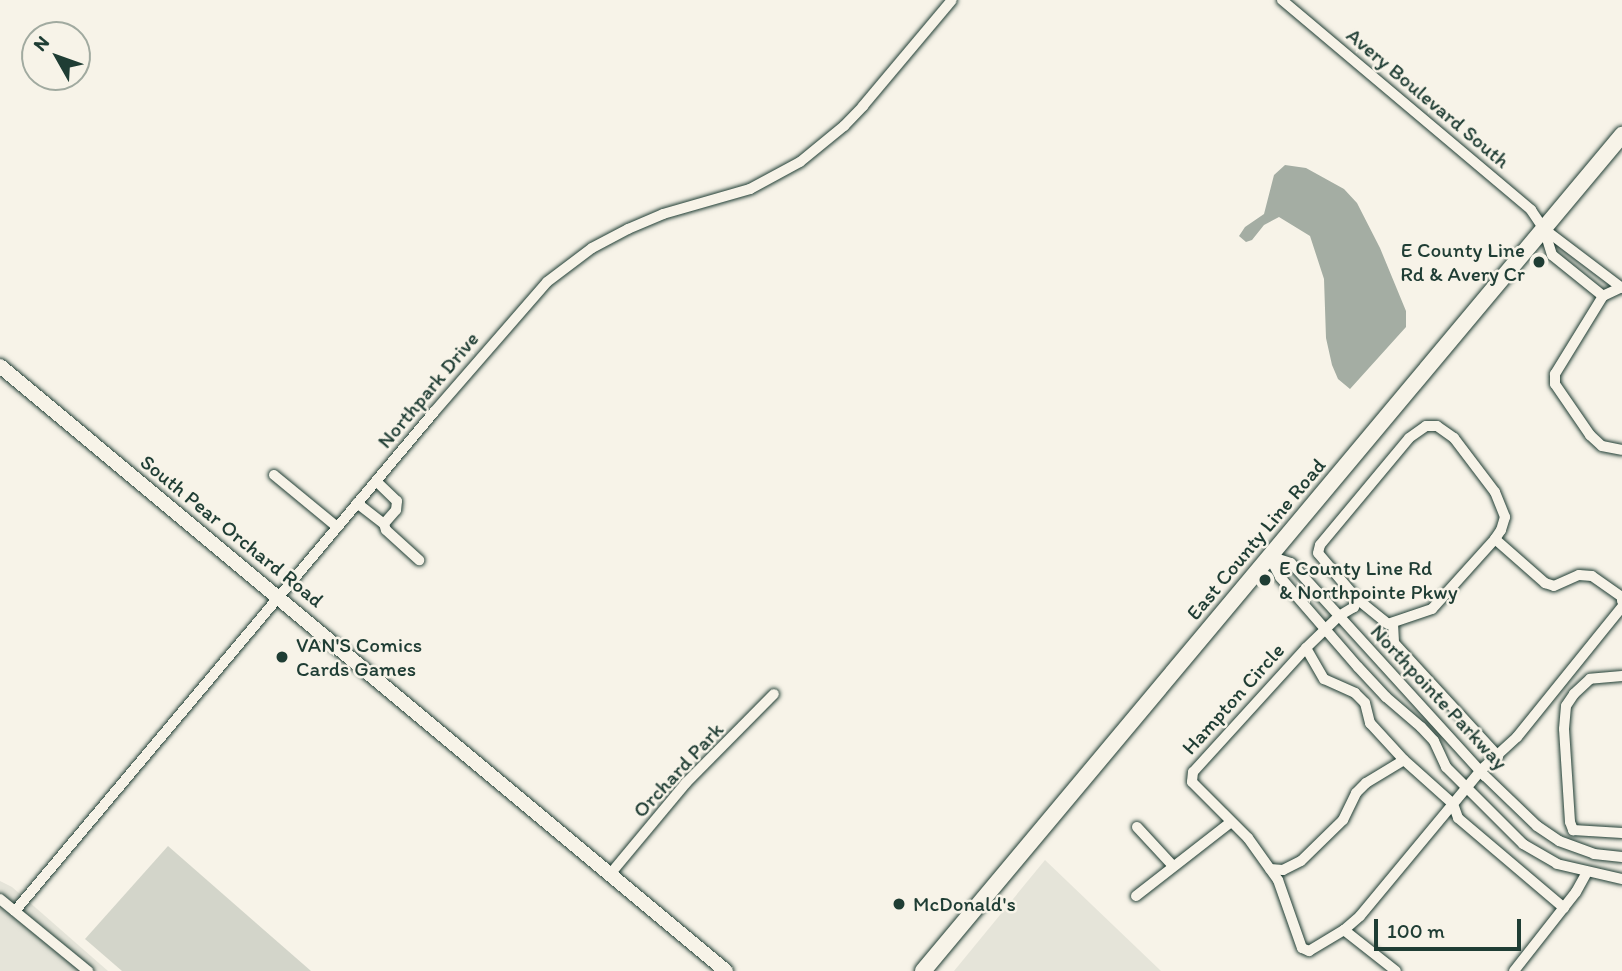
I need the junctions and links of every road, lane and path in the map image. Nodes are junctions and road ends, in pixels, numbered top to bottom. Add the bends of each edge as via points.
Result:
1 (952, 0) edge
2 (1282, 0) edge
3 (1622, 135) edge
4 (1544, 229) junction
5 (1622, 287) edge
6 (1603, 296) junction
7 (0, 366) edge
8 (1622, 450) edge
9 (274, 475) dead end
10 (376, 481) junction
11 (357, 503) junction
12 (384, 524) junction
13 (337, 527) junction
14 (1495, 539) junction
15 (1269, 556) junction
16 (419, 560) dead end
17 (279, 596) junction
18 (1357, 599) junction
19 (1622, 601) edge
20 (1622, 607) edge
21 (1339, 616) junction
22 (1393, 623) junction
23 (1326, 630) junction
24 (1306, 648) junction
25 (1622, 676) edge
26 (774, 694) dead end
27 (1499, 756) junction
28 (1404, 761) junction
29 (1481, 770) junction
30 (1466, 789) junction
31 (1454, 804) junction
32 (1231, 822) junction
33 (1137, 827) dead end
34 (1622, 833) edge
35 (1566, 844) junction
36 (1622, 857) edge
37 (1557, 864) junction
38 (1172, 866) junction
39 (1270, 869) junction
40 (1587, 872) junction
41 (611, 873) junction
42 (1622, 879) edge
43 (1136, 896) dead end
44 (0, 900) edge
45 (1564, 908) junction
46 (15, 911) junction
47 (1344, 930) junction
48 (88, 971) edge
49 (726, 971) edge
50 (923, 971) edge
51 (1396, 971) edge
52 (1514, 971) edge

1 - 10 street, Northpark Drive via 863,106 800,162 750,189 628,229 564,268 530,299
2 - 4 street, Avery Boulevard South via 1531,210
3 - 4 main road, East County Line Road
4 - 5 street
4 - 6 street via 1552,255
4 - 15 main road, East County Line Road
5 - 6 street
6 - 8 street via 1555,374 1555,384 1596,441
7 - 17 street, South Pear Orchard Road
9 - 13 street
10 - 11 street, Northpark Drive
10 - 12 street via 397,501 396,510
11 - 12 street
11 - 13 street, Northpark Drive
12 - 16 street
13 - 17 street, Northpark Drive
14 - 18 street via 1504,517 1494,492 1454,438 1437,426 1426,426 1402,446 1320,545 1318,553
14 - 19 street via 1545,583 1554,586 1579,575 1592,576
14 - 22 street via 1432,609
15 - 21 street, Northpointe Parkway via 1291,563
15 - 23 street, Northpointe Parkway via 1280,577
15 - 50 main road, East County Line Road
17 - 41 street, South Pear Orchard Road
17 - 46 street, Northpark Drive
18 - 21 street, Hampton Circle via 1354,607
18 - 22 street via 1388,624
20 - 27 street
21 - 23 street, Hampton Circle
21 - 29 street, Northpointe Parkway
22 - 27 street via 1394,643
23 - 24 street, Hampton Circle
23 - 30 street, Northpointe Parkway via 1385,697 1434,741 1447,767
24 - 28 street via 1324,679 1355,693 1365,703 1370,723
24 - 32 street, Hampton Circle via 1193,772 1192,782
25 - 34 street via 1590,679 1566,706 1564,729 1573,831
26 - 41 street, Orchard Park via 686,783
27 - 29 street
28 - 31 street
28 - 39 street via 1366,783 1343,820 1301,862 1283,870
29 - 30 street
29 - 35 street, Northpointe Parkway via 1536,826
30 - 31 street
30 - 37 street, Northpointe Parkway via 1523,844
31 - 45 street via 1458,818
31 - 47 street
32 - 38 street
32 - 39 street, Hampton Circle
33 - 38 street
35 - 36 street, Northpointe Parkway
35 - 37 street
37 - 40 street, Northpointe Parkway
38 - 43 street
39 - 47 street, Hampton Circle via 1302,948 1309,951
40 - 42 street, Northpointe Parkway
40 - 45 street
41 - 49 street, South Pear Orchard Road
44 - 46 street
45 - 52 street
46 - 48 street
47 - 51 street

